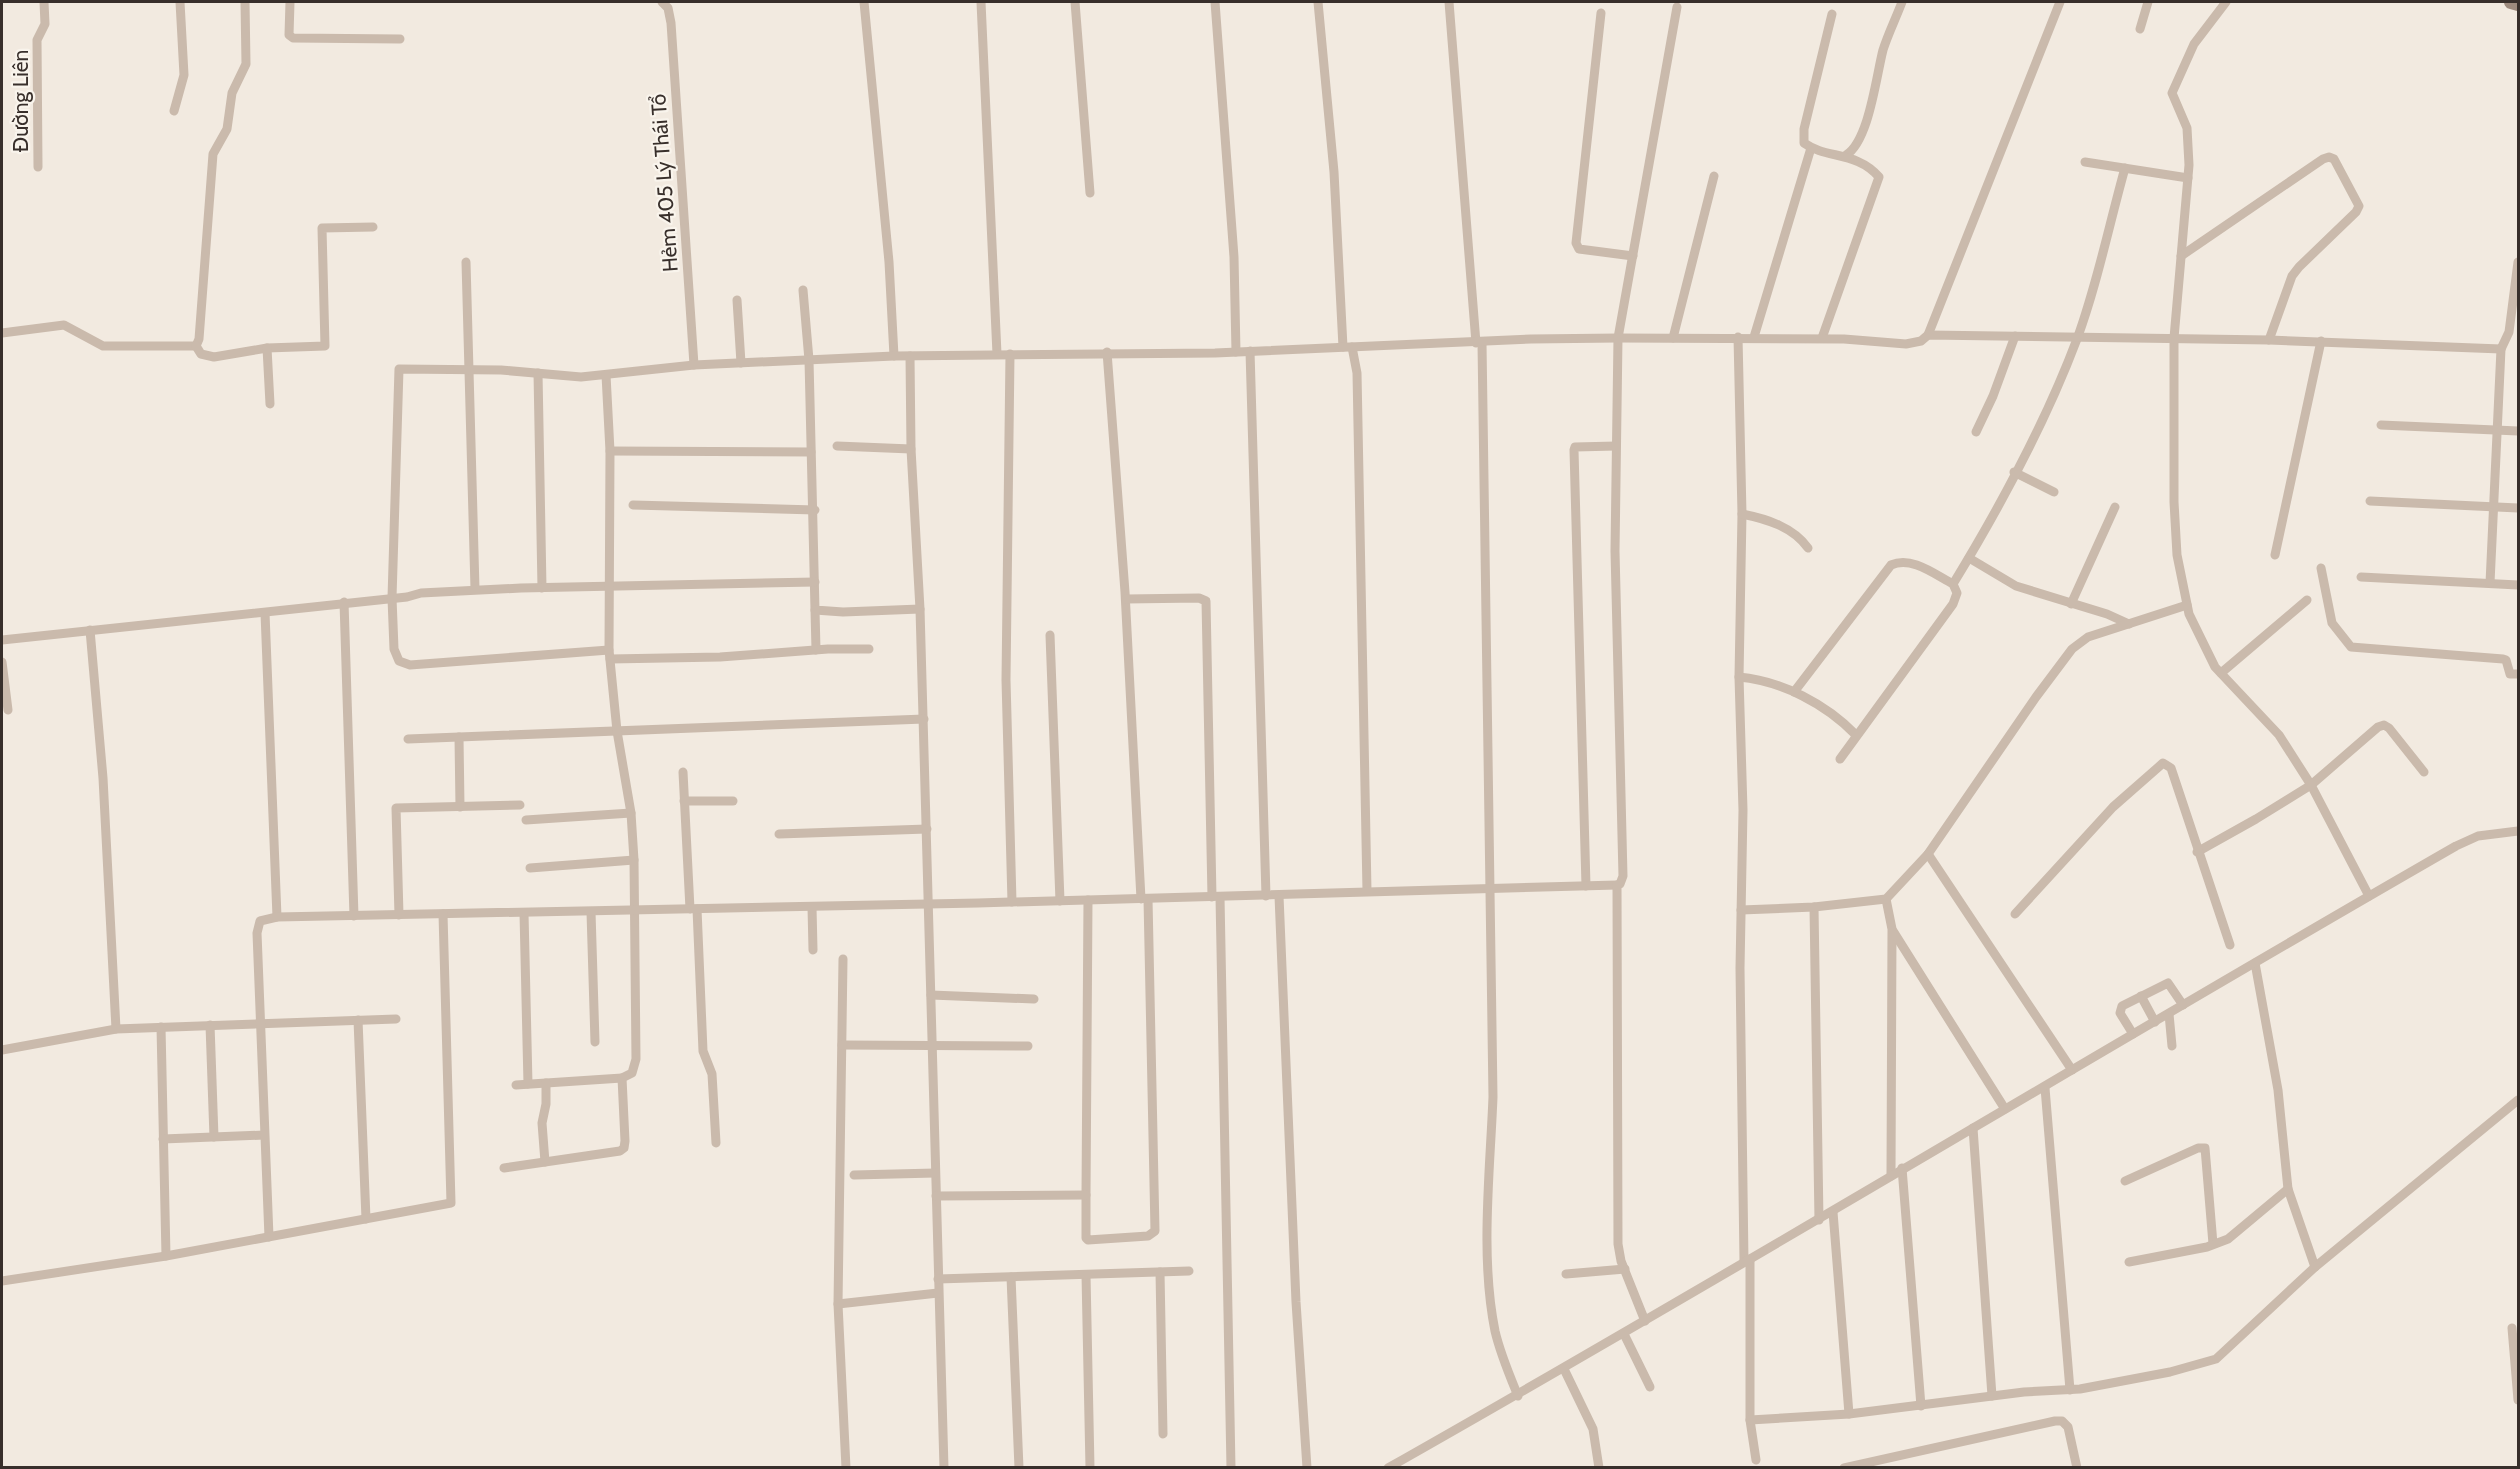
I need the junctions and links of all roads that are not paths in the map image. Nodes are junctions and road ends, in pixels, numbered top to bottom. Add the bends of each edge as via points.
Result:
1 (44, 2) edge
2 (180, 2) edge
3 (245, 2) edge
4 (290, 2) edge
5 (662, 2) edge
6 (864, 2) edge
7 (981, 2) edge
8 (1075, 2) edge
9 (1215, 2) edge
10 (1318, 2) edge
11 (1449, 2) edge
12 (1902, 2) edge
13 (2060, 2) edge
14 (2148, 2) edge
15 (2226, 2) edge
16 (2511, 2) edge
17 (2518, 4) edge
18 (1677, 7) dead end
19 (1601, 13) dead end
20 (1832, 14) dead end
21 (2140, 28) dead end
22 (400, 39) dead end
23 (174, 111) dead end
24 (1811, 148) junction
25 (1846, 155) junction
26 (2085, 162) dead end
27 (38, 167) dead end
28 (2125, 168) junction
29 (1714, 176) dead end
30 (2188, 178) junction
31 (1090, 194) dead end
32 (373, 227) dead end
33 (1633, 256) junction
34 (2181, 256) junction
35 (466, 262) dead end
36 (2518, 262) edge
37 (803, 290) dead end
38 (738, 300) dead end
39 (2, 333) edge
40 (1928, 334) junction
41 (2015, 336) junction
42 (1738, 337) junction
43 (2078, 337) junction
44 (1618, 338) junction
45 (1673, 338) junction
46 (1754, 338) junction
47 (1822, 338) junction
48 (2174, 338) junction
49 (2269, 340) junction
50 (2321, 341) junction
51 (1479, 343) junction
52 (196, 346) junction
53 (1348, 347) junction
54 (267, 348) junction
55 (2501, 349) junction
56 (1250, 351) junction
57 (1107, 352) junction
58 (1236, 352) junction
59 (997, 354) junction
60 (1010, 354) junction
61 (894, 356) junction
62 (910, 356) junction
63 (809, 360) junction
64 (741, 363) junction
65 (694, 365) junction
66 (470, 370) junction
67 (538, 373) junction
68 (606, 375) junction
69 (270, 404) dead end
70 (2381, 425) dead end
71 (2497, 430) junction
72 (2518, 431) edge
73 (1976, 432) dead end
74 (837, 446) dead end
75 (1616, 446) junction
76 (911, 449) junction
77 (610, 452) junction
78 (811, 452) junction
79 (2014, 472) junction
80 (2054, 492) dead end
81 (2370, 501) dead end
82 (633, 505) dead end
83 (2115, 507) dead end
84 (2493, 507) junction
85 (2518, 508) edge
86 (815, 510) junction
87 (1742, 514) junction
88 (1808, 548) dead end
89 (2275, 555) dead end
90 (1969, 558) junction
91 (2321, 568) dead end
92 (2361, 577) dead end
93 (815, 582) junction
94 (2490, 583) junction
95 (1953, 584) junction
96 (2518, 585) edge
97 (609, 587) junction
98 (542, 588) junction
99 (475, 590) junction
100 (392, 598) junction
101 (1126, 599) junction
102 (2307, 600) dead end
103 (344, 602) junction
104 (2071, 604) junction
105 (2187, 605) junction
106 (920, 609) junction
107 (815, 610) junction
108 (265, 613) junction
109 (2129, 624) junction
110 (90, 630) junction
111 (1050, 634) dead end
112 (2, 640) edge
113 (869, 649) dead end
114 (816, 650) junction
115 (609, 654) junction
116 (2, 662) edge
117 (2220, 673) junction
118 (2518, 674) edge
119 (1739, 677) junction
120 (1794, 692) junction
121 (8, 710) dead end
122 (924, 718) junction
123 (617, 731) junction
124 (1856, 735) junction
125 (459, 737) junction
126 (408, 739) dead end
127 (1840, 759) dead end
128 (683, 772) dead end
129 (2424, 772) dead end
130 (2311, 785) junction
131 (684, 801) junction
132 (733, 801) dead end
133 (520, 805) dead end
134 (460, 807) junction
135 (631, 813) junction
136 (526, 820) dead end
137 (927, 829) junction
138 (2518, 831) edge
139 (779, 834) dead end
140 (2197, 852) junction
141 (1928, 854) junction
142 (634, 860) junction
143 (530, 868) dead end
144 (1617, 885) junction
145 (1586, 886) junction
146 (1489, 889) junction
147 (1367, 891) junction
148 (1266, 896) junction
149 (1278, 896) junction
150 (2368, 896) junction
151 (1216, 897) junction
152 (1144, 899) junction
153 (1088, 900) junction
154 (1886, 900) junction
155 (1060, 901) junction
156 (1012, 902) junction
157 (929, 904) junction
158 (812, 907) junction
159 (1814, 907) junction
160 (694, 909) junction
161 (1741, 910) junction
162 (635, 911) junction
163 (591, 912) junction
164 (524, 913) junction
165 (443, 914) junction
166 (2015, 914) dead end
167 (399, 915) junction
168 (354, 916) junction
169 (277, 917) junction
170 (1892, 929) junction
171 (2230, 945) dead end
172 (813, 950) dead end
173 (843, 958) dead end
174 (2255, 963) junction
175 (931, 995) junction
176 (2141, 996) junction
177 (1034, 999) dead end
178 (2183, 1005) junction
179 (2169, 1014) junction
180 (396, 1019) dead end
181 (358, 1020) junction
182 (2155, 1022) junction
183 (260, 1023) junction
184 (210, 1025) junction
185 (161, 1027) junction
186 (116, 1029) junction
187 (2133, 1034) junction
188 (596, 1042) dead end
189 (842, 1045) junction
190 (932, 1045) junction
191 (1028, 1046) dead end
192 (2172, 1046) dead end
193 (2, 1050) edge
194 (2073, 1070) junction
195 (622, 1078) junction
196 (546, 1083) junction
197 (528, 1084) junction
198 (516, 1085) dead end
199 (2045, 1088) junction
200 (2518, 1100) edge
201 (2005, 1109) junction
202 (1973, 1128) junction
203 (264, 1135) junction
204 (214, 1137) junction
205 (163, 1139) junction
206 (716, 1143) dead end
207 (544, 1162) junction
208 (504, 1168) dead end
209 (1902, 1168) junction
210 (935, 1173) junction
211 (854, 1175) dead end
212 (1892, 1176) junction
213 (2125, 1181) dead end
214 (2288, 1189) junction
215 (1086, 1195) junction
216 (936, 1196) junction
217 (1833, 1212) junction
218 (366, 1219) junction
219 (1819, 1220) junction
220 (269, 1237) junction
221 (2213, 1245) junction
222 (166, 1256) junction
223 (1747, 1260) junction
224 (2129, 1262) dead end
225 (2315, 1268) junction
226 (1625, 1269) junction
227 (1189, 1271) dead end
228 (1160, 1272) junction
229 (1566, 1274) dead end
230 (1086, 1275) junction
231 (1011, 1277) junction
232 (938, 1280) junction
233 (2, 1281) edge
234 (938, 1293) junction
235 (838, 1304) junction
236 (1645, 1321) junction
237 (2512, 1328) dead end
238 (1624, 1334) junction
239 (1564, 1370) junction
240 (2518, 1378) edge
241 (1650, 1387) dead end
242 (2070, 1390) junction
243 (1518, 1396) junction
244 (1992, 1396) junction
245 (2518, 1401) edge
246 (1921, 1406) junction
247 (1849, 1414) junction
248 (1750, 1420) junction
249 (1164, 1434) dead end
250 (1883, 1457) junction
251 (1756, 1460) dead end
252 (846, 1467) edge
253 (944, 1467) edge
254 (1019, 1467) edge
255 (1090, 1467) edge
256 (1231, 1467) edge
257 (1307, 1467) edge
258 (1388, 1467) edge
259 (1599, 1467) edge
260 (1844, 1467) edge
261 (1885, 1467) edge
262 (2077, 1467) edge

1 - 27 street, Đường Liên via 45,24 37,40
2 - 23 street via 184,75
3 - 52 street via 246,64 232,93 227,129 213,154 200,339
4 - 22 street via 289,35 293,38
5 - 65 street, Hẻm 405 Lý Thái Tổ via 668,8 671,23
6 - 61 street
7 - 59 street
8 - 31 street
9 - 58 street via 1234,257
10 - 53 street
11 - 51 street
12 - 25 street via 1884,48 1864,128 1853,151
13 - 40 street
14 - 21 street
15 - 30 street via 2194,45 2172,93 2187,128
16 - 17 main road
18 - 33 street
19 - 33 street via 1576,243 1579,249 1597,254
20 - 24 street via 1804,129 1804,143
24 - 25 street
24 - 46 street
25 - 47 street via 1874,172 1879,177 1878,186
26 - 28 street
28 - 30 street
28 - 43 street
29 - 45 street
30 - 34 street
32 - 54 street via 322,228 325,346
33 - 44 street
34 - 48 street
34 - 49 street via 2323,159 2334,159 2359,206 2299,267
35 - 66 street
36 - 55 street via 2510,332
37 - 63 street
38 - 64 street
39 - 52 street via 64,325 104,346
40 - 41 street
40 - 47 street via 1921,341 1906,344
41 - 43 street
41 - 73 street
42 - 45 street
42 - 46 street
42 - 87 street
43 - 48 street
43 - 79 street via 2053,397
44 - 45 street
44 - 51 street
44 - 75 street
46 - 47 street
48 - 49 street
48 - 105 street via 2174,502 2177,555
49 - 50 street
50 - 55 street
50 - 89 street
51 - 53 street
51 - 146 street
52 - 54 street via 201,354 214,357
53 - 56 street
53 - 147 street via 1357,373
54 - 69 street
55 - 71 street
56 - 58 street
56 - 148 street
57 - 58 street
57 - 60 street
57 - 101 street
59 - 60 street
59 - 62 street
60 - 156 street via 1006,680
61 - 62 street
61 - 63 street
62 - 76 street
63 - 64 street
63 - 78 street
64 - 65 street
65 - 68 street
66 - 67 street
66 - 99 street
66 - 100 street via 399,369
67 - 68 street
67 - 98 street
68 - 77 street
70 - 71 street
71 - 72 street
71 - 84 street
74 - 76 street
75 - 144 street via 1623,876
75 - 145 street via 1574,450
76 - 106 street
77 - 78 street
77 - 97 street
78 - 86 street
79 - 80 street
79 - 90 street
81 - 84 street
82 - 86 street
83 - 104 street
84 - 85 street
84 - 94 street
86 - 93 street
87 - 88 street via 1773,522 1800,537
87 - 119 street
90 - 95 street
90 - 104 street via 2016,586
91 - 118 street via 2332,623 2351,647 2503,659 2510,674
92 - 94 street
93 - 97 street
93 - 107 street
94 - 96 street
95 - 120 street via 1902,560 1891,565
95 - 124 street via 1957,593 1953,604
97 - 98 street
97 - 115 street
98 - 99 street
99 - 100 street
100 - 103 street
100 - 115 street via 394,649 399,661 410,664
101 - 151 street via 1206,601
101 - 152 street
102 - 117 street
103 - 108 street
103 - 168 street
104 - 109 street
105 - 109 street
105 - 117 street
106 - 107 street
106 - 122 street
107 - 114 street
108 - 110 street
108 - 169 street
109 - 141 street via 2088,636 2072,649
110 - 112 street
110 - 186 street via 103,778
111 - 155 street
113 - 114 street
114 - 115 street via 720,657
115 - 123 street
116 - 121 street
117 - 130 street via 2279,735
119 - 120 street via 1776,683
119 - 161 street
120 - 124 street via 1837,718
122 - 123 street
122 - 137 street
123 - 125 street
123 - 135 street
124 - 127 street
125 - 126 street
125 - 134 street
128 - 131 street
129 - 130 street via 2384,725
130 - 140 street
130 - 150 street
131 - 132 street
131 - 160 street
133 - 134 street
134 - 167 street via 396,808
135 - 136 street
135 - 142 street
137 - 139 street
137 - 157 street
138 - 150 street via 2467,840
140 - 166 street via 2171,768 2163,762 2113,807
140 - 171 street
141 - 154 street
141 - 194 street
142 - 143 street
142 - 162 street
144 - 145 street
144 - 226 street via 1617,1232
145 - 146 street
146 - 147 street
146 - 243 street via 1493,1097 1488,1216 1490,1292 1498,1343
147 - 149 street
148 - 149 street
148 - 151 street
149 - 257 street
150 - 174 street
151 - 152 street
151 - 256 street
152 - 153 street
152 - 215 street via 1154,1233 1087,1239
153 - 155 street
153 - 215 street
154 - 159 street
154 - 170 street
155 - 156 street
156 - 157 street
157 - 158 street
157 - 175 street
158 - 160 street
158 - 172 street
159 - 161 street
159 - 219 street
160 - 162 street
160 - 206 street via 702,1051 712,1074
161 - 223 street
162 - 163 street
162 - 195 street via 636,1059 632,1073
163 - 164 street
163 - 188 street
164 - 165 street
164 - 197 street
165 - 167 street
165 - 218 street via 451,1203
167 - 168 street
168 - 169 street
169 - 183 street via 260,921 257,927
170 - 201 street
170 - 212 street
173 - 189 street
174 - 178 street
174 - 214 street via 2277,1090
175 - 177 street
175 - 190 street
176 - 178 street via 2168,983
176 - 182 street
176 - 187 street via 2120,1009
178 - 179 street
179 - 182 street
179 - 192 street
180 - 181 street
181 - 183 street
181 - 218 street
182 - 187 street
183 - 184 street
183 - 203 street
184 - 185 street
184 - 204 street
185 - 186 street
185 - 205 street
186 - 193 street
187 - 194 street
189 - 190 street
189 - 235 street
190 - 191 street
190 - 210 street
194 - 199 street
195 - 196 street
195 - 207 street via 624,1148
196 - 197 street
196 - 207 street
197 - 198 street
199 - 201 street
199 - 242 street
200 - 225 street
201 - 202 street
202 - 209 street
202 - 244 street
203 - 204 street
203 - 220 street
204 - 205 street
205 - 222 street
207 - 208 street
209 - 212 street
209 - 246 street
210 - 211 street
210 - 216 street
212 - 217 street
213 - 221 street via 2205,1148
214 - 221 street via 2228,1239
214 - 225 street
215 - 216 street
216 - 232 street
217 - 219 street
217 - 247 street
218 - 220 street
219 - 223 street
220 - 222 street
221 - 224 street
222 - 233 street
223 - 236 street
223 - 248 street
225 - 242 street via 2216,1359 2141,1378
226 - 229 street
226 - 236 street
227 - 228 street
228 - 230 street
228 - 249 street
230 - 231 street
230 - 255 street
231 - 232 street
231 - 254 street
232 - 234 street
234 - 235 street
234 - 253 street
235 - 252 street
236 - 238 street
237 - 240 street
238 - 239 street
238 - 241 street
239 - 243 street
239 - 259 street via 1593,1429
240 - 245 street
242 - 244 street
243 - 258 street
244 - 246 street
246 - 247 street
247 - 248 street
248 - 251 street
250 - 260 street
250 - 261 street
250 - 262 street via 2062,1421 2068,1427

